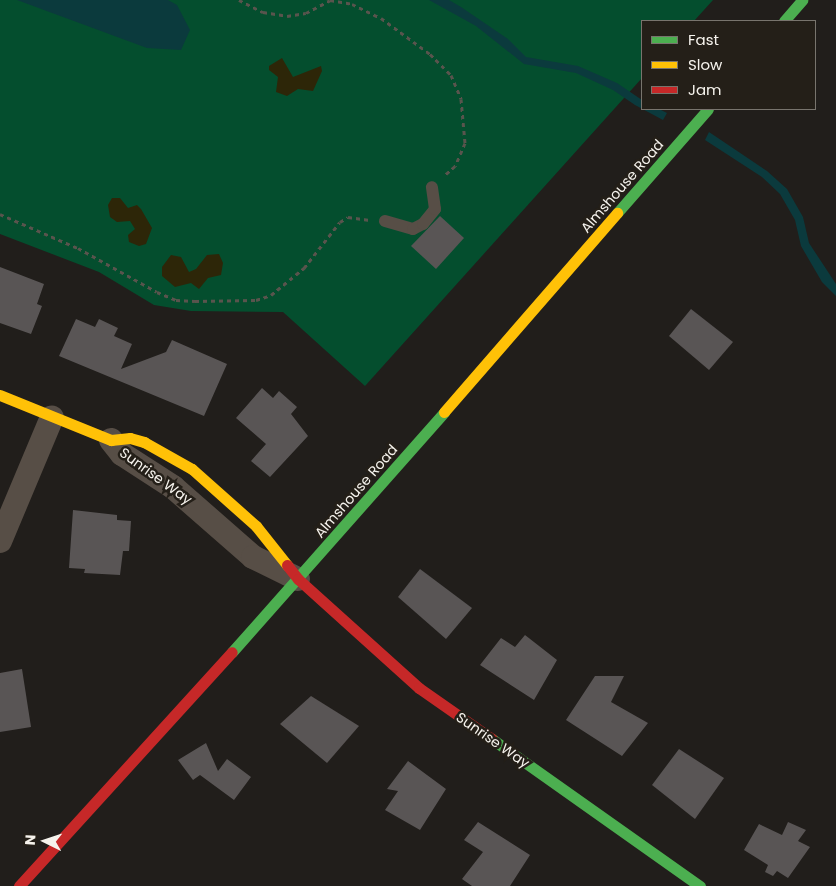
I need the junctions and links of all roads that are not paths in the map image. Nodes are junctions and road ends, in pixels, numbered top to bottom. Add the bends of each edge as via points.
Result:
1 (802, 0) edge
2 (785, 20) edge
3 (707, 110) edge
4 (432, 187) road end
5 (385, 221) road end
6 (0, 395) edge
7 (52, 417) junction
8 (111, 440) joint
9 (0, 541) edge
10 (298, 579) junction
11 (19, 886) edge
12 (700, 886) edge

1 - 2 main road
3 - 10 main road, Almshouse Road
4 - 5 lane via 435,208 423,224 413,229
6 - 7 main road, Sunrise Way
7 - 8 main road, Sunrise Way
7 - 9 street
8 - 10 street, Sunrise Way via 122,454 180,492 253,557
10 - 11 main road, Almshouse Road
10 - 12 main road, Sunrise Way via 419,688

